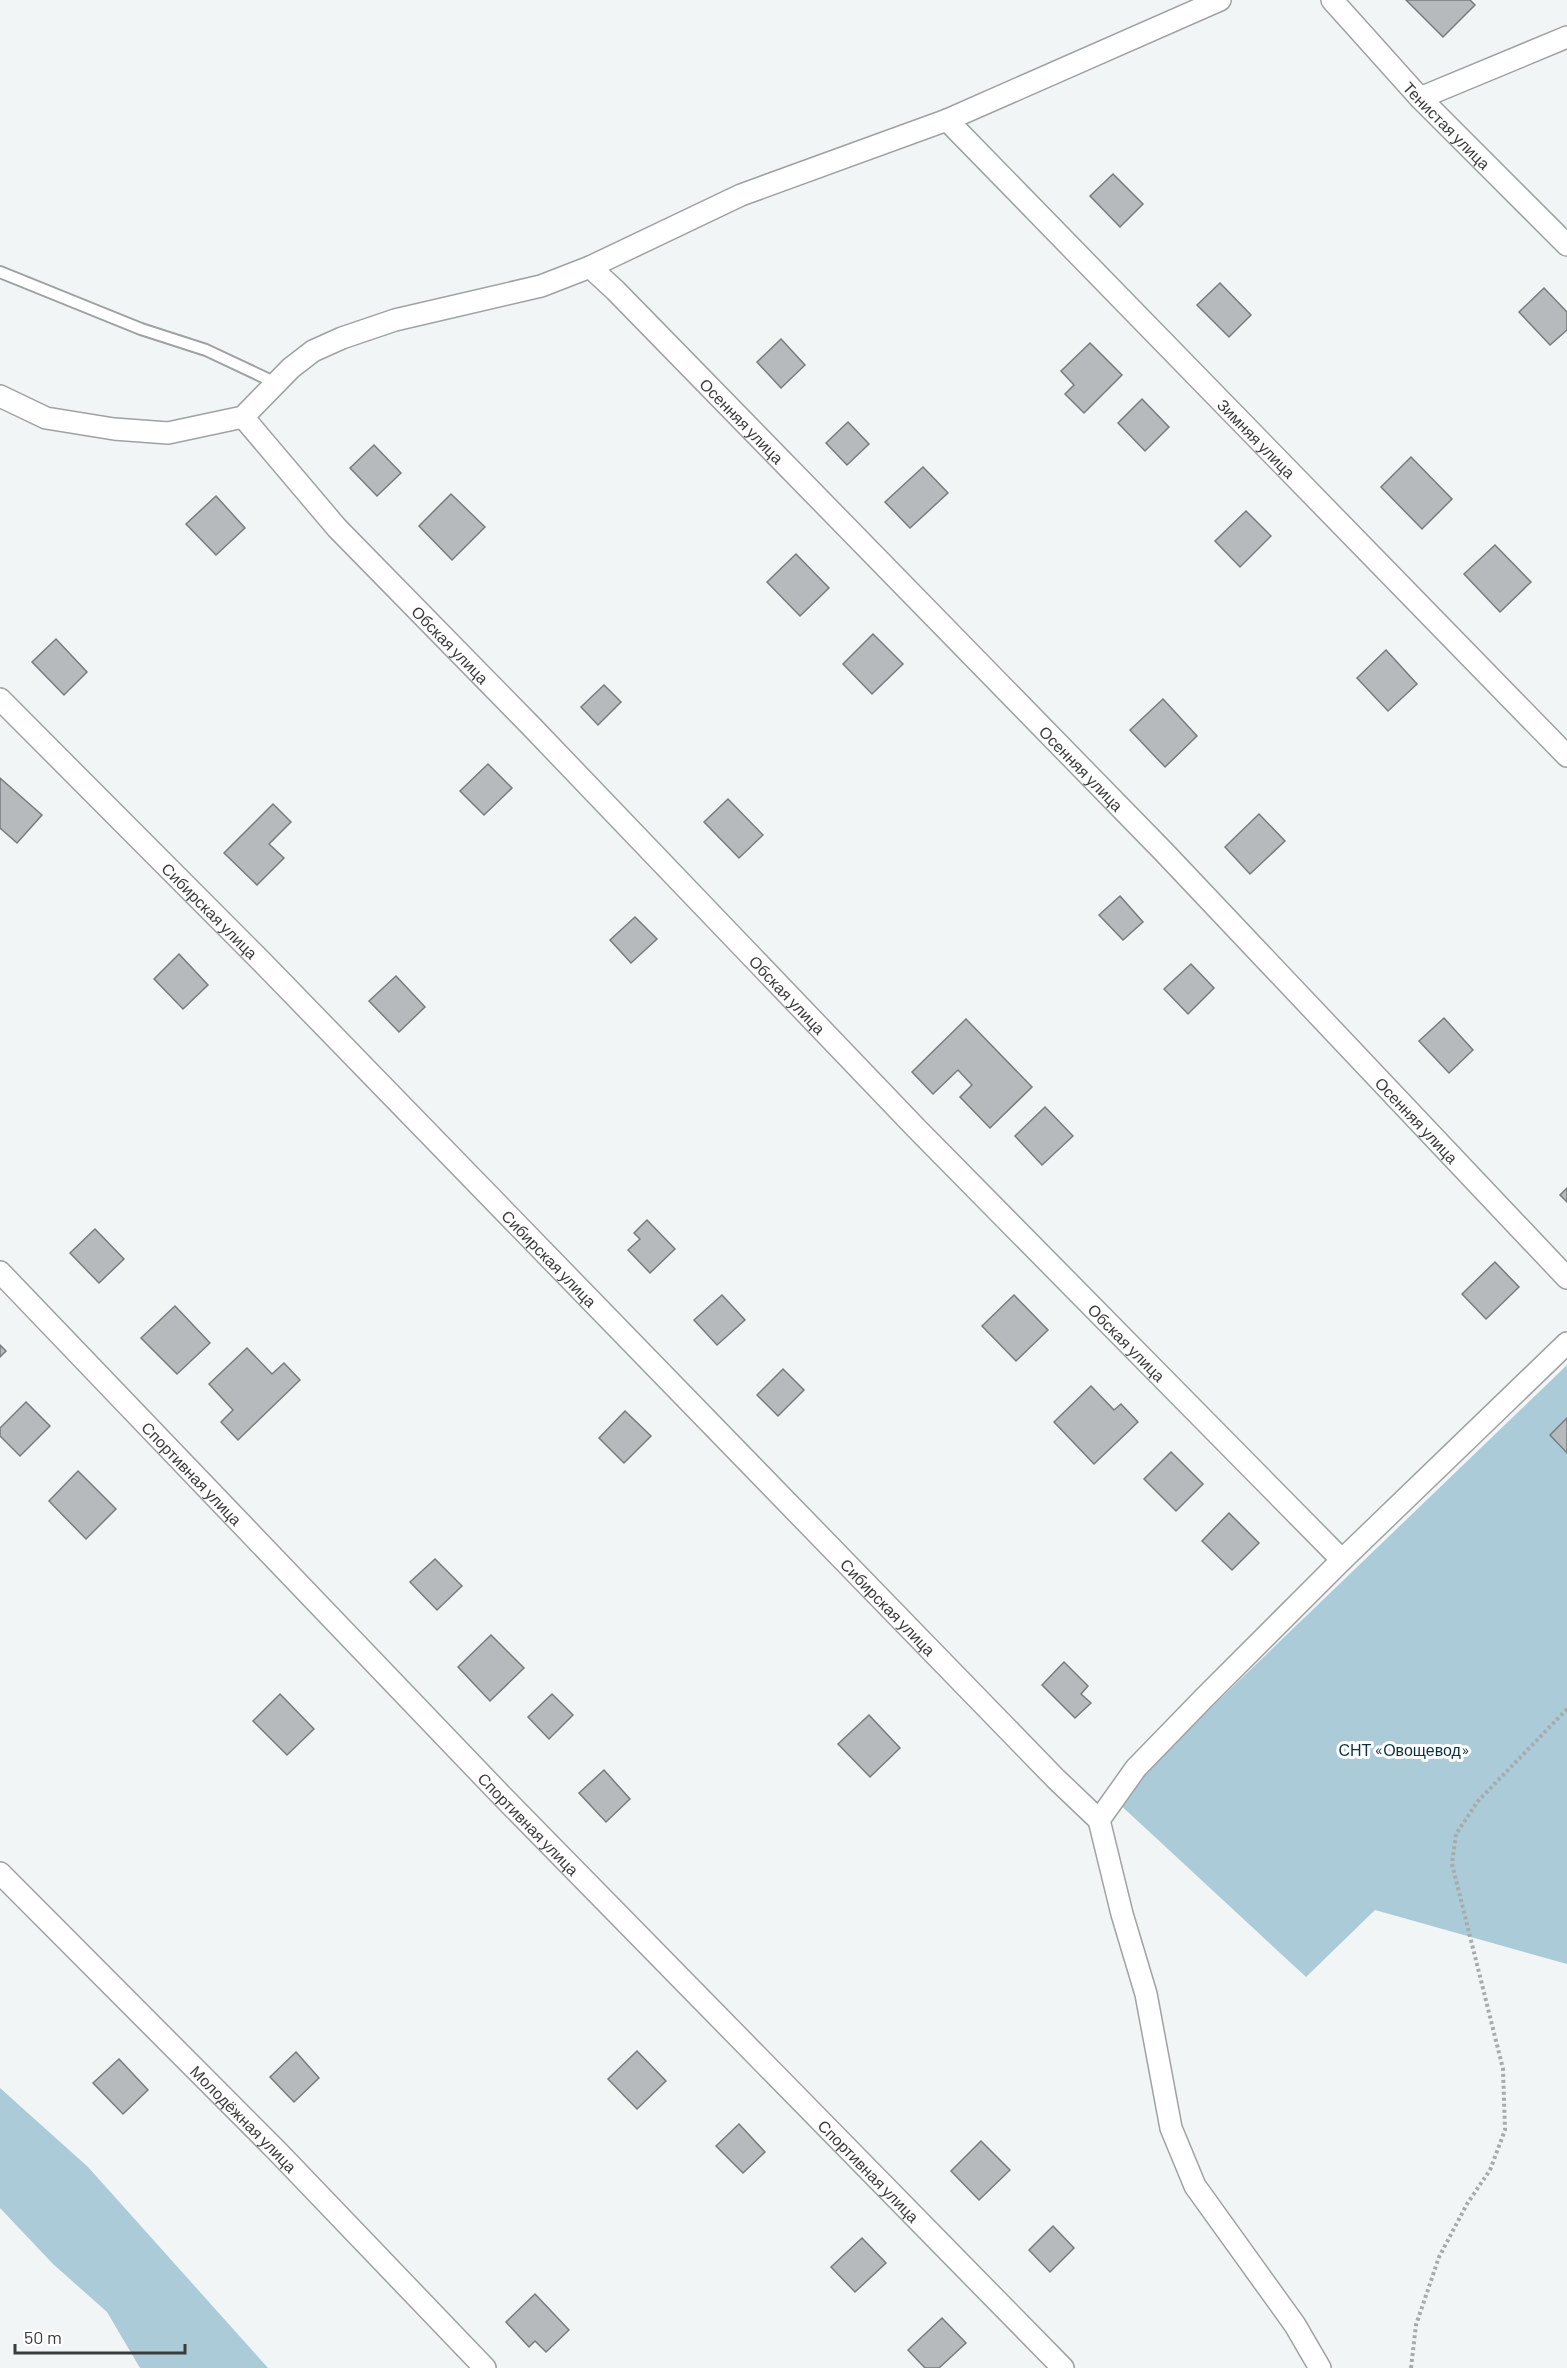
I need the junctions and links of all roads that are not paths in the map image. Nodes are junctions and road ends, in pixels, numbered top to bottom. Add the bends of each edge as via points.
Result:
1 (1220, 0) edge
2 (1332, 0) edge
3 (1567, 37) edge
4 (1420, 98) junction
5 (947, 120) junction
6 (1567, 245) edge
7 (590, 267) junction
8 (0, 272) edge
9 (276, 383) junction
10 (0, 396) edge
11 (243, 417) junction
12 (0, 699) edge
13 (1567, 756) edge
14 (0, 1272) edge
15 (1567, 1278) edge
16 (1567, 1343) edge
17 (1342, 1560) junction
18 (1099, 1820) junction
19 (0, 1873) edge
20 (485, 2368) edge
21 (1063, 2368) edge
22 (1320, 2368) edge

1 - 5 street
2 - 4 street, Тенистая улица
3 - 4 street
4 - 6 street, Тенистая улица
5 - 7 street via 741,195
5 - 13 street, Зимняя улица
7 - 9 street via 542,286 395,320 342,338 313,351
7 - 15 street, Осенняя улица via 1163,851
8 - 9 lane via 141,329 206,350
9 - 11 street
10 - 11 street via 46,418 168,434
11 - 17 street, Обская улица via 338,528 917,1129
12 - 18 street, Сибирская улица
14 - 21 street, Спортивная улица via 502,1796
16 - 17 street
17 - 18 street via 1136,1768
18 - 22 street via 1146,1994 1171,2128 1195,2186 1295,2325
19 - 20 street, Молодёжная улица via 277,2151

